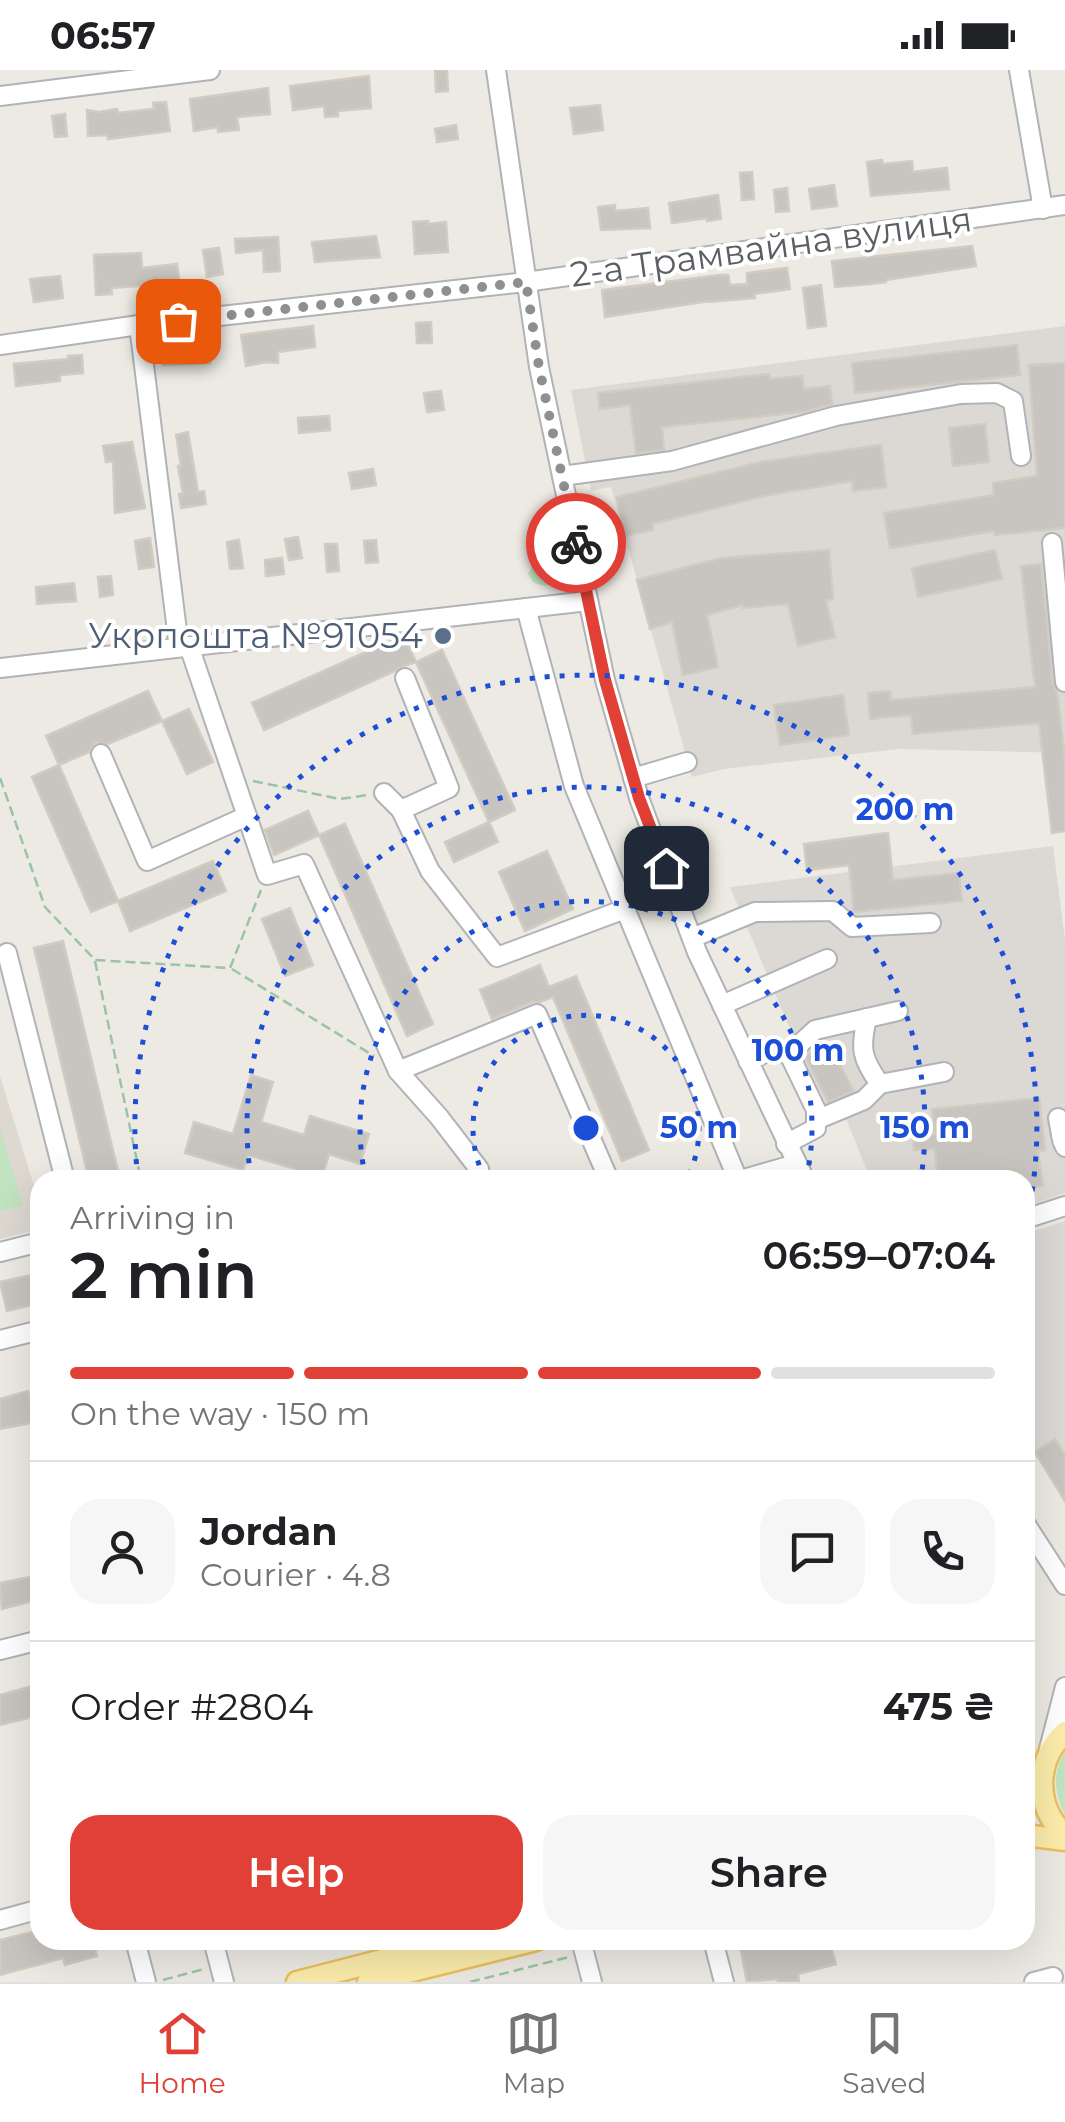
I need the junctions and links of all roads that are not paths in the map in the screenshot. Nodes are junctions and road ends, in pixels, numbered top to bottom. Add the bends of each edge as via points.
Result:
1 (210, 70) edge
2 (496, 70) edge
3 (1019, 70) edge
4 (0, 96) edge
5 (1065, 206) edge
6 (1043, 209) junction
7 (526, 282) junction
8 (139, 325) junction
9 (0, 346) edge
10 (1021, 456) dead end
11 (562, 476) junction
12 (1052, 543) dead end
13 (588, 601) junction
14 (526, 608) junction
15 (184, 647) junction
16 (0, 668) edge
17 (404, 678) dead end
18 (1065, 682) edge
19 (101, 754) dead end
20 (687, 762) dead end
21 (633, 778) junction
22 (384, 793) road end
23 (402, 810) junction
24 (247, 816) junction
25 (626, 910) junction
26 (931, 923) dead end
27 (692, 938) junction
28 (6, 953) dead end
29 (828, 958) dead end
30 (722, 1006) junction
31 (898, 1011) dead end
32 (866, 1018) junction
33 (789, 1054) junction
34 (748, 1061) junction
35 (398, 1071) junction
36 (944, 1072) dead end
37 (880, 1084) junction
38 (1058, 1118) dead end
39 (816, 1120) junction
40 (786, 1144) junction
41 (1065, 1147) edge
42 (61, 1170) edge
43 (479, 1170) edge
44 (605, 1170) edge
45 (735, 1170) edge
46 (800, 1170) edge
47 (1065, 1206) edge
48 (1035, 1216) edge
49 (30, 1244) edge
50 (0, 1252) edge
51 (30, 1332) edge
52 (0, 1340) edge
53 (1035, 1539) edge
54 (1064, 1584) edge
55 (1065, 1596) edge
56 (30, 1642) edge
57 (0, 1650) edge
58 (1065, 1686) edge
59 (1065, 1732) edge
60 (1047, 1756) junction
61 (1035, 1768) edge
62 (1035, 1836) edge
63 (1065, 1838) edge
64 (30, 1912) edge
65 (0, 1920) edge
66 (138, 1950) edge
67 (421, 1950) edge
68 (496, 1950) edge
69 (583, 1950) edge
70 (716, 1950) edge
71 (1053, 1977) dead end
72 (146, 1982) edge
73 (297, 1982) edge
74 (368, 1982) edge
75 (592, 1982) edge
76 (724, 1982) edge
77 (1034, 1982) edge

1 - 4 street
2 - 7 street
3 - 6 street
5 - 6 street, 2-а Трамвайна вулиця
6 - 7 street, 2-а Трамвайна вулиця
7 - 8 street, 2-а Трамвайна вулиця
7 - 11 street
8 - 9 street, 2-а Трамвайна вулиця
8 - 15 street
10 - 11 street via 1013,400 998,393 961,394 836,416 672,461
11 - 13 street
12 - 18 street
13 - 14 street
13 - 21 street
14 - 15 street
14 - 25 street via 574,786
15 - 16 street
15 - 24 street
17 - 23 street via 448,788
19 - 24 street via 147,861
20 - 21 street
21 - 27 street
22 - 23 street
23 - 25 street via 430,871 497,957
24 - 35 street via 267,875 304,864
25 - 45 street
26 - 27 street via 852,927 833,911 755,912
27 - 30 street
28 - 42 street
29 - 30 street
30 - 34 street
31 - 32 street
32 - 33 street via 815,1030
32 - 37 street via 861,1044
33 - 34 street via 770,1050
33 - 39 street
34 - 40 street
35 - 43 street
35 - 44 street via 536,1014
36 - 37 street
37 - 39 street via 864,1100
38 - 41 street
39 - 40 street via 816,1128
40 - 46 street
47 - 48 street
49 - 50 street
51 - 52 street
53 - 54 street
54 - 55 street
56 - 57 street
58 - 60 street
59 - 60 main road
60 - 61 main road
60 - 63 main road via 1042,1793
62 - 63 main road
64 - 65 street
66 - 72 street
67 - 73 main road
68 - 74 main road
69 - 75 street
70 - 76 street
71 - 77 street

